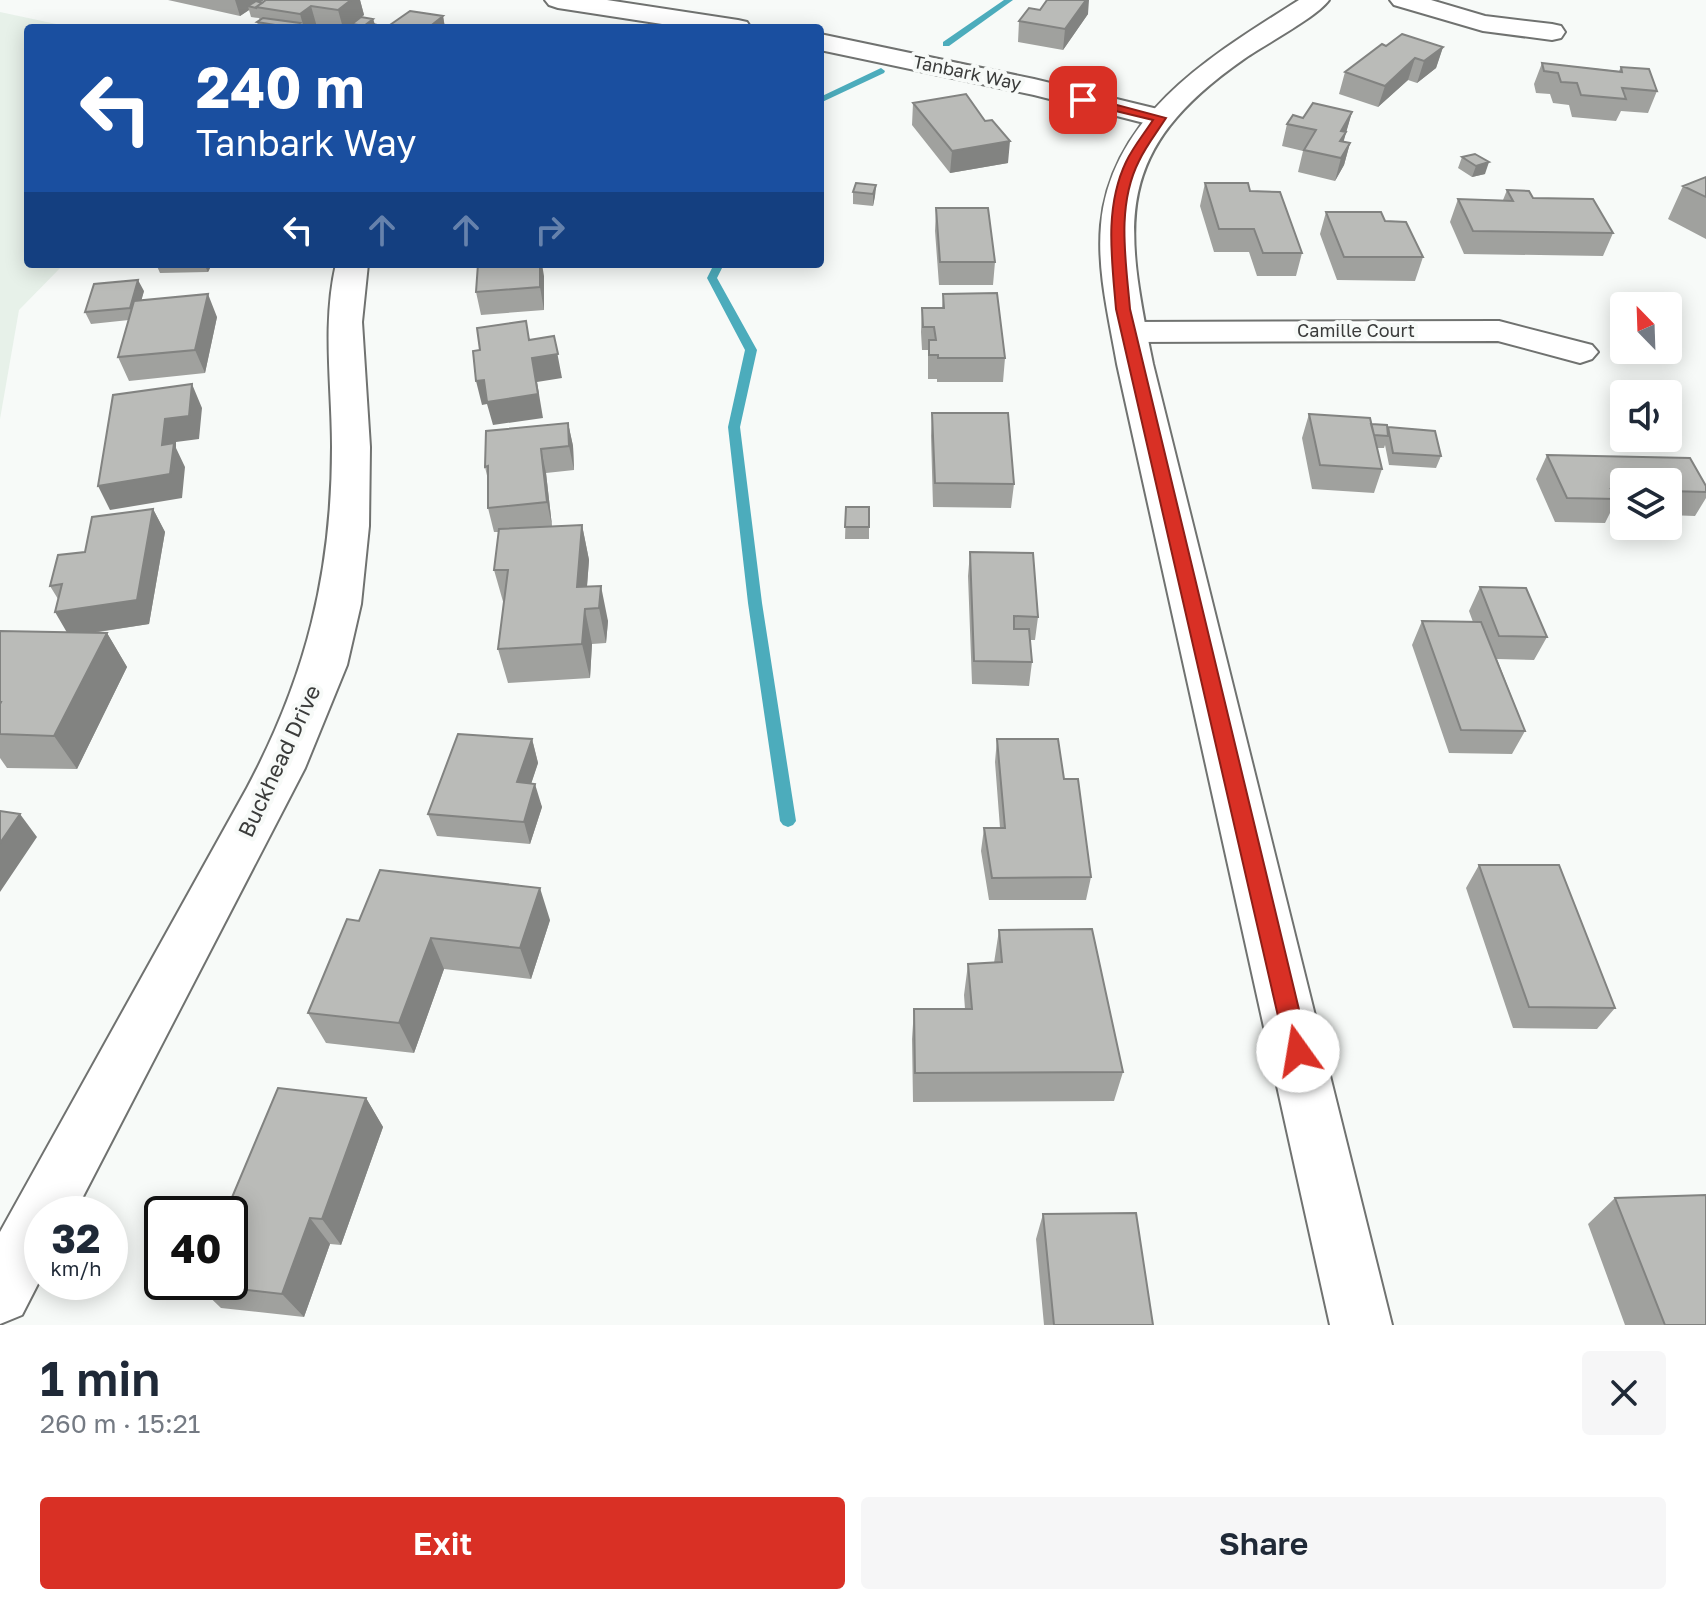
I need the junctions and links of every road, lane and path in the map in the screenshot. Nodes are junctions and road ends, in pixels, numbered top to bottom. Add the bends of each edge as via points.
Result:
1 (1316, 0) edge
2 (1403, 0) edge
3 (561, 12) edge
4 (712, 24) edge
5 (1552, 32) dead end
6 (824, 43) edge
7 (1160, 118) junction
8 (351, 268) edge
9 (1129, 332) junction
10 (1580, 352) dead end
11 (52, 1196) edge
12 (24, 1248) edge
13 (0, 1293) edge
14 (1361, 1325) edge

1 - 7 street via 1204,75
2 - 5 street via 1483,23
3 - 4 street via 590,5
6 - 7 street, Tanbark Way
7 - 9 street via 1132,163 1119,207 1123,309
8 - 11 street, Buckhead Drive via 343,342 352,516 333,635 307,711 255,819
9 - 10 street, Camille Court via 1499,331
9 - 14 street
12 - 13 street, Buckhead Drive

